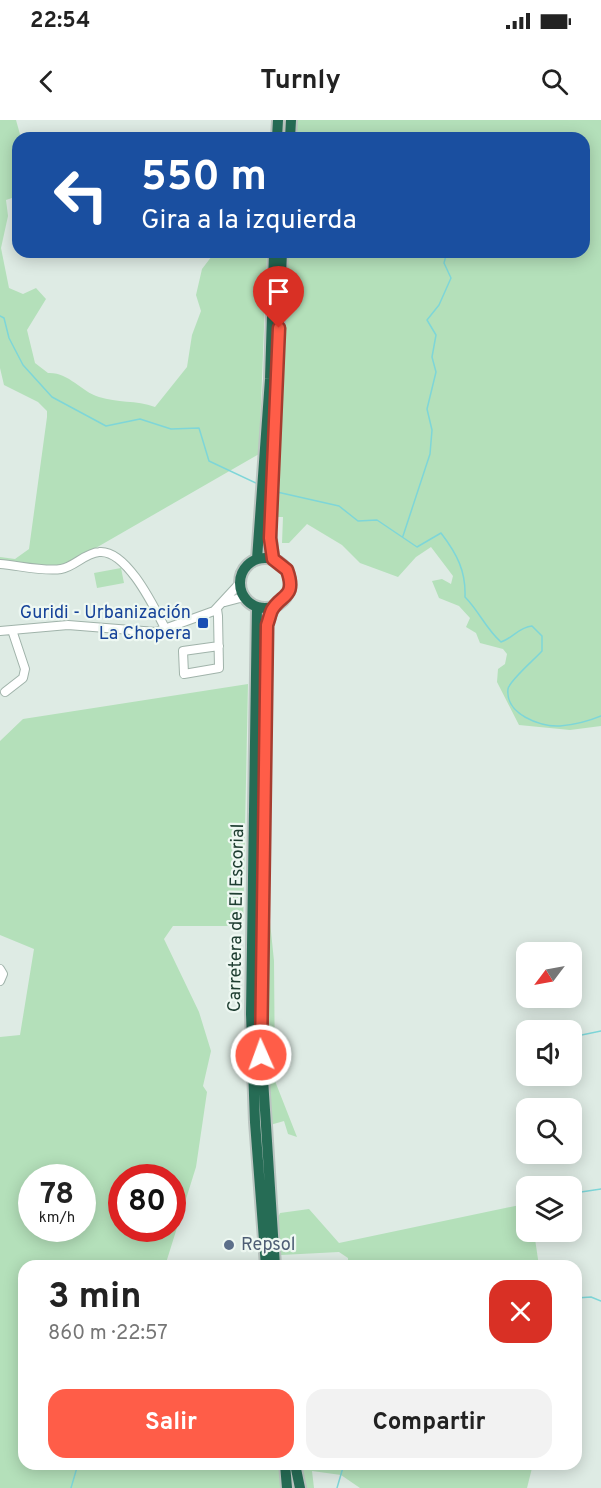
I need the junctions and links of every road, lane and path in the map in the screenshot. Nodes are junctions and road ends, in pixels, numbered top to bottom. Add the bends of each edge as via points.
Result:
1 (274, 258) edge
2 (282, 258) edge
3 (257, 559) junction
4 (273, 559) junction
5 (0, 564) edge
6 (239, 584) junction
7 (244, 597) junction
8 (219, 607) junction
9 (256, 607) junction
10 (273, 607) junction
11 (12, 630) junction
12 (166, 630) junction
13 (0, 631) edge
14 (219, 646) junction
15 (5, 692) dead end
16 (0, 969) edge
17 (0, 981) edge
18 (266, 1260) edge
19 (274, 1260) edge
20 (286, 1470) edge
21 (297, 1470) edge
22 (287, 1488) edge
23 (300, 1488) edge

1 - 3 highway
2 - 4 highway via 270,538
3 - 4 highway
3 - 6 highway via 244,568
4 - 10 highway via 290,579 287,596
5 - 12 street via 61,569 94,552 108,552 141,585
6 - 7 highway
6 - 8 street
7 - 8 street
7 - 9 highway
8 - 12 street
8 - 14 street
9 - 10 highway
9 - 18 highway, Carretera de El Escorial via 251,1014
10 - 19 highway, Carretera de El Escorial via 267,625 260,1032
11 - 12 street via 68,625 133,632
11 - 13 street
11 - 15 street via 25,669 23,678
14 - 14 street via 219,668 184,674 183,651
16 - 17 street
20 - 22 highway
21 - 23 highway

